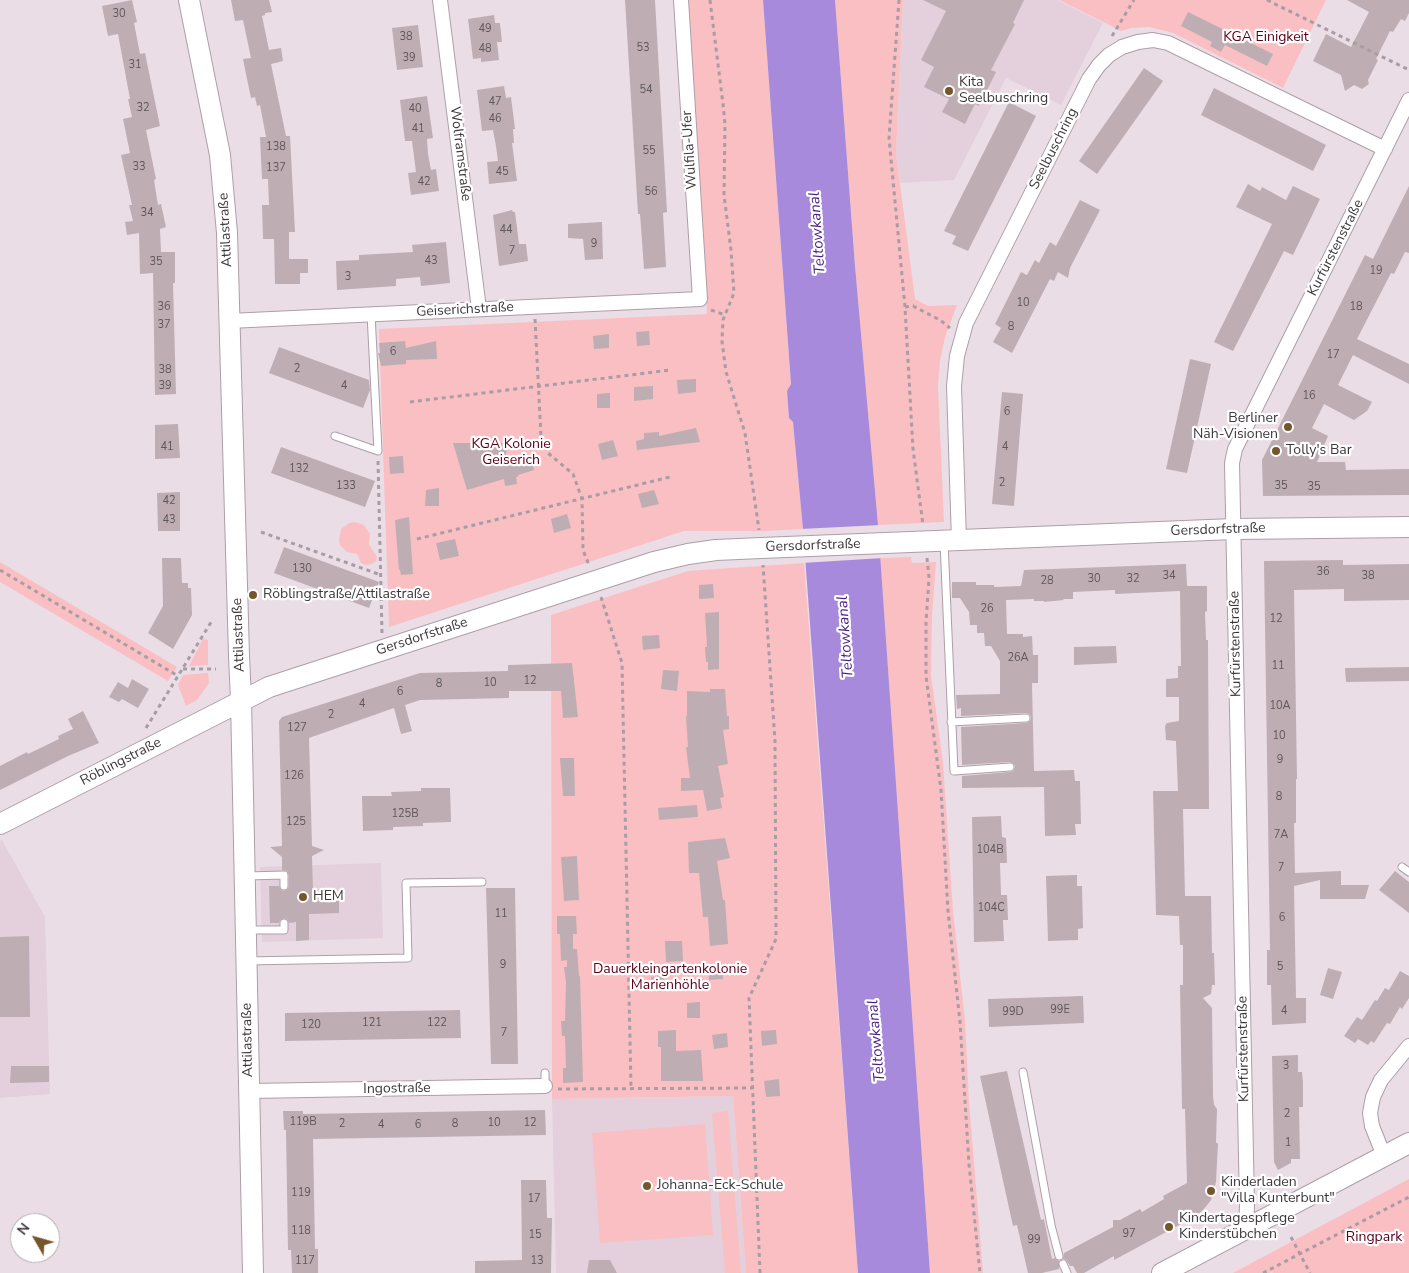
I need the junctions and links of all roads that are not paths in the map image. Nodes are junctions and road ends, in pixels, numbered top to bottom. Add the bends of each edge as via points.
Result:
1 (189, 0) edge
2 (440, 0) edge
3 (681, 0) edge
4 (1409, 100) edge
5 (1385, 149) junction
6 (700, 299) joint
7 (479, 309) junction
8 (371, 314) junction
9 (229, 321) junction
10 (334, 436) dead end
11 (1409, 527) edge
12 (1234, 529) junction
13 (951, 541) junction
14 (242, 700) junction
15 (1026, 718) dead end
16 (951, 722) junction
17 (1010, 768) dead end
18 (0, 824) edge
19 (1402, 867) dead end
20 (1409, 872) edge
21 (245, 876) junction
22 (482, 882) dead end
23 (284, 886) dead end
24 (284, 922) dead end
25 (246, 930) junction
26 (247, 962) junction
27 (1409, 1046) edge
28 (1023, 1072) dead end
29 (545, 1080) dead end
30 (250, 1091) junction
31 (1409, 1143) edge
32 (1384, 1156) junction
33 (1246, 1229) junction
34 (1059, 1256) dead end
35 (1063, 1264) dead end
36 (253, 1273) edge
37 (1067, 1273) edge
38 (1162, 1273) edge

1 - 9 main road, Attilastraße via 222,173
2 - 7 street, Wolframstraße
3 - 6 street, Wulfila-Ufer
4 - 5 street, Kurfürstenstraße
5 - 12 street, Kurfürstenstraße via 1235,449 1232,462
5 - 13 street, Seelbuschring via 1168,43 1138,42 1109,55 1089,79 966,323 957,356 954,386
6 - 7 street, Geiserichstraße
7 - 8 street, Geiserichstraße
8 - 9 street, Geiserichstraße
8 - 10 lane via 378,451
9 - 14 main road, Attilastraße
11 - 12 main road, Gersdorfstraße
12 - 13 main road, Gersdorfstraße
12 - 33 street, Kurfürstenstraße
13 - 14 main road, Gersdorfstraße via 716,550 654,562 269,688
13 - 16 lane
14 - 18 main road, Röblingstraße
14 - 21 main road, Attilastraße
15 - 16 lane
16 - 17 lane via 954,771
19 - 20 lane
21 - 23 lane via 284,875
21 - 25 main road, Attilastraße
22 - 26 lane via 406,883 408,958
24 - 25 lane via 284,930
25 - 26 main road, Attilastraße
26 - 30 main road, Attilastraße
27 - 32 street via 1381,1080 1373,1097 1372,1126
28 - 34 lane
29 - 30 street, Ingostraße
30 - 36 main road, Attilastraße
31 - 32 main road
32 - 33 main road
33 - 38 main road
35 - 37 lane

